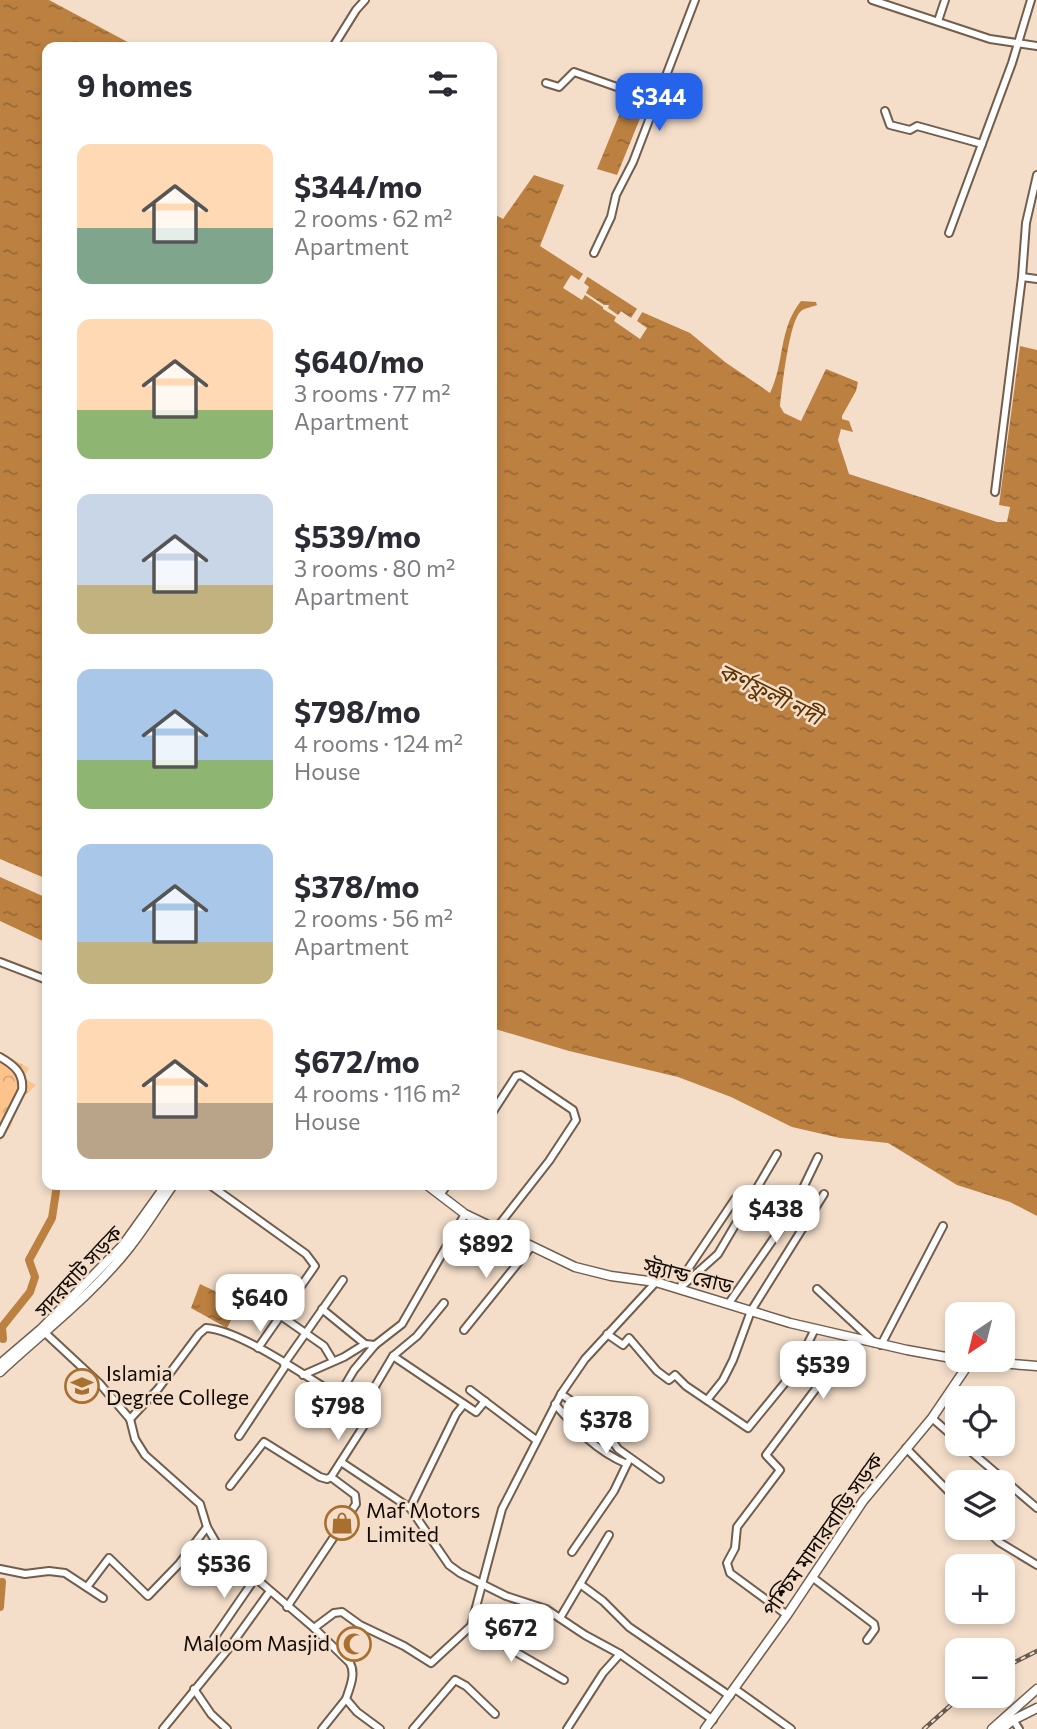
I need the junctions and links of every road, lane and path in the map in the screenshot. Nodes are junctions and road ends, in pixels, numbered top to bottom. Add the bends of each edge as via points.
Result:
1 (365, 0) edge
2 (695, 0) edge
3 (872, 0) edge
4 (945, 0) edge
5 (1031, 0) edge
6 (938, 21) junction
7 (336, 42) edge
8 (1017, 45) junction
9 (1037, 46) edge
10 (546, 83) dead end
11 (657, 101) junction
12 (885, 111) dead end
13 (982, 144) junction
14 (1037, 174) edge
15 (949, 233) dead end
16 (594, 253) dead end
17 (1022, 276) junction
18 (1037, 279) edge
19 (995, 492) dead end
20 (0, 962) edge
21 (42, 978) edge
22 (0, 1057) edge
23 (497, 1104) edge
24 (0, 1134) edge
25 (777, 1154) dead end
26 (818, 1157) dead end
27 (162, 1190) edge
28 (170, 1190) edge
29 (217, 1190) edge
30 (434, 1190) edge
31 (444, 1190) edge
32 (824, 1194) dead end
33 (440, 1195) junction
34 (735, 1199) dead end
35 (465, 1214) junction
36 (943, 1226) dead end
37 (495, 1230) junction
38 (531, 1247) junction
39 (343, 1280) dead end
40 (656, 1282) junction
41 (680, 1288) junction
42 (817, 1289) dead end
43 (444, 1303) dead end
44 (729, 1303) junction
45 (322, 1309) junction
46 (751, 1311) junction
47 (281, 1316) junction
48 (815, 1329) junction
49 (464, 1330) dead end
50 (43, 1331) junction
51 (306, 1332) junction
52 (607, 1334) junction
53 (854, 1338) junction
54 (365, 1344) junction
55 (878, 1344) junction
56 (375, 1345) junction
57 (258, 1348) junction
58 (393, 1356) junction
59 (945, 1357) edge
60 (333, 1361) junction
61 (3, 1362) edge
62 (285, 1365) junction
63 (1015, 1365) edge
64 (1037, 1366) edge
65 (0, 1372) edge
66 (964, 1372) edge
67 (303, 1375) junction
68 (470, 1390) dead end
69 (561, 1394) junction
70 (338, 1397) junction
71 (485, 1401) junction
72 (707, 1401) junction
73 (464, 1404) junction
74 (555, 1404) junction
75 (361, 1410) junction
76 (932, 1418) junction
77 (130, 1419) junction
78 (945, 1429) edge
79 (239, 1436) dead end
80 (536, 1440) junction
81 (906, 1448) junction
82 (976, 1456) edge
83 (629, 1461) junction
84 (341, 1462) junction
85 (331, 1477) junction
86 (660, 1479) dead end
87 (230, 1486) dead end
88 (945, 1488) edge
89 (410, 1508) junction
90 (1037, 1508) edge
91 (207, 1527) junction
92 (609, 1535) dead end
93 (997, 1540) edge
94 (572, 1552) dead end
95 (1037, 1565) edge
96 (0, 1569) edge
97 (256, 1577) junction
98 (812, 1577) junction
99 (580, 1584) junction
100 (483, 1586) junction
101 (87, 1587) junction
102 (270, 1591) junction
103 (103, 1598) dead end
104 (287, 1607) junction
105 (787, 1615) junction
106 (560, 1618) junction
107 (471, 1626) junction
108 (314, 1628) junction
109 (214, 1638) dead end
110 (867, 1640) dead end
111 (620, 1654) junction
112 (564, 1680) dead end
113 (194, 1689) junction
114 (1037, 1689) edge
115 (732, 1693) junction
116 (346, 1699) junction
117 (1037, 1708) edge
118 (495, 1714) dead end
119 (1011, 1717) junction
120 (713, 1720) junction
121 (163, 1729) edge
122 (227, 1729) edge
123 (322, 1729) edge
124 (380, 1729) edge
125 (412, 1729) edge
126 (568, 1729) edge
127 (705, 1729) edge
128 (790, 1729) edge
129 (992, 1729) edge
130 (1002, 1729) edge
131 (1019, 1729) edge

1 - 7 street
2 - 11 street
3 - 6 street
4 - 6 street
5 - 8 street
6 - 8 street
8 - 9 street
8 - 13 street
10 - 11 street via 559,87 574,72
11 - 16 street
12 - 13 street via 890,125 911,130 917,126
13 - 15 street
14 - 17 street via 1026,223
17 - 18 street
17 - 19 street
20 - 21 street
22 - 24 street via 17,1069 23,1083
23 - 37 street via 511,1080 521,1075 573,1110 576,1120
25 - 41 street via 718,1254
26 - 44 street via 790,1215
27 - 50 main road, সদরঘাট সড়ক via 123,1245
28 - 50 main road, সদরঘাট সড়ক via 129,1248
29 - 47 street via 312,1260 314,1266
30 - 33 main road, স্ট্র্যান্ড রোড
31 - 33 street
32 - 46 street
33 - 35 main road, স্ট্র্যান্ড রোড
34 - 41 street
35 - 37 main road, স্ট্র্যান্ড রোড
35 - 56 street via 413,1308 402,1324
36 - 55 street
37 - 38 main road, স্ট্র্যান্ড রোড
38 - 40 main road, স্ট্র্যান্ড রোড via 575,1267
38 - 49 street
39 - 45 street
40 - 41 main road, স্ট্র্যান্ড রোড
40 - 52 street
41 - 44 main road, স্ট্র্যান্ড রোড
42 - 55 street
43 - 58 street
44 - 46 main road, স্ট্র্যান্ড রোড
45 - 51 street
45 - 54 street
46 - 48 main road, স্ট্র্যান্ড রোড
46 - 72 street via 729,1370
47 - 51 street
47 - 57 street
48 - 53 main road, স্ট্র্যান্ড রোড
48 - 72 street via 793,1373 748,1428
50 - 61 main road, সদরঘাট সড়ক
50 - 77 street
51 - 60 street via 324,1346
51 - 62 street
52 - 69 street
52 - 72 street via 623,1345 629,1338 657,1371 670,1381 675,1375
53 - 55 main road, স্ট্র্যান্ড রোড
53 - 105 street via 766,1455 779,1470 738,1526 727,1563 730,1573
54 - 56 street
54 - 60 street
55 - 59 main road, স্ট্র্যান্ড রোড
56 - 70 street
57 - 62 street
57 - 77 street via 206,1328
58 - 73 street
58 - 75 street
60 - 67 street
61 - 65 main road, সদরঘাট সড়ক
62 - 67 street
62 - 79 street
63 - 64 main road, স্ট্র্যান্ড রোড
66 - 76 main road, পশ্চিম মাদারবাড়ি সড়ক
67 - 70 street
68 - 71 street
69 - 74 street
69 - 83 street via 595,1417
70 - 75 street
71 - 73 street via 477,1412
71 - 80 street
73 - 89 street
74 - 80 street
74 - 83 street via 592,1445
75 - 84 street via 365,1424
76 - 78 street
76 - 81 main road, পশ্চিম মাদারবাড়ি সড়ক
77 - 91 street via 145,1455 200,1504
80 - 100 street via 502,1509
81 - 88 street
81 - 98 main road, পশ্চিম মাদারবাড়ি সড়ক via 863,1501
82 - 90 street
83 - 86 street
83 - 94 street
84 - 85 street
84 - 89 street
85 - 87 street via 320,1477 264,1442
85 - 104 street via 355,1495 356,1504
89 - 100 street via 449,1565
91 - 97 street via 218,1546
91 - 101 street via 148,1596 108,1558
92 - 99 street
93 - 95 street
96 - 101 street via 25,1574 60,1572
97 - 102 street
97 - 109 street
98 - 105 main road, পশ্চিম মাদারবাড়ি সড়ক
98 - 110 street via 874,1624
99 - 106 street
99 - 115 street via 629,1628
100 - 106 street
100 - 107 street
101 - 103 street
102 - 104 street
102 - 113 street
104 - 108 street
105 - 115 main road, পশ্চিম মাদারবাড়ি সড়ক
106 - 111 street
107 - 108 street via 431,1662 342,1612
107 - 112 street
108 - 116 street via 353,1669
111 - 120 street
111 - 126 street
113 - 121 street
113 - 122 street
114 - 119 main road
115 - 120 main road, পশ্চিম মাদারবাড়ি সড়ক
115 - 128 street
116 - 123 street
116 - 124 street
117 - 119 main road
118 - 125 street via 455,1679
119 - 129 main road
119 - 130 main road
119 - 131 street
120 - 127 main road, পশ্চিম মাদারবাড়ি সড়ক

